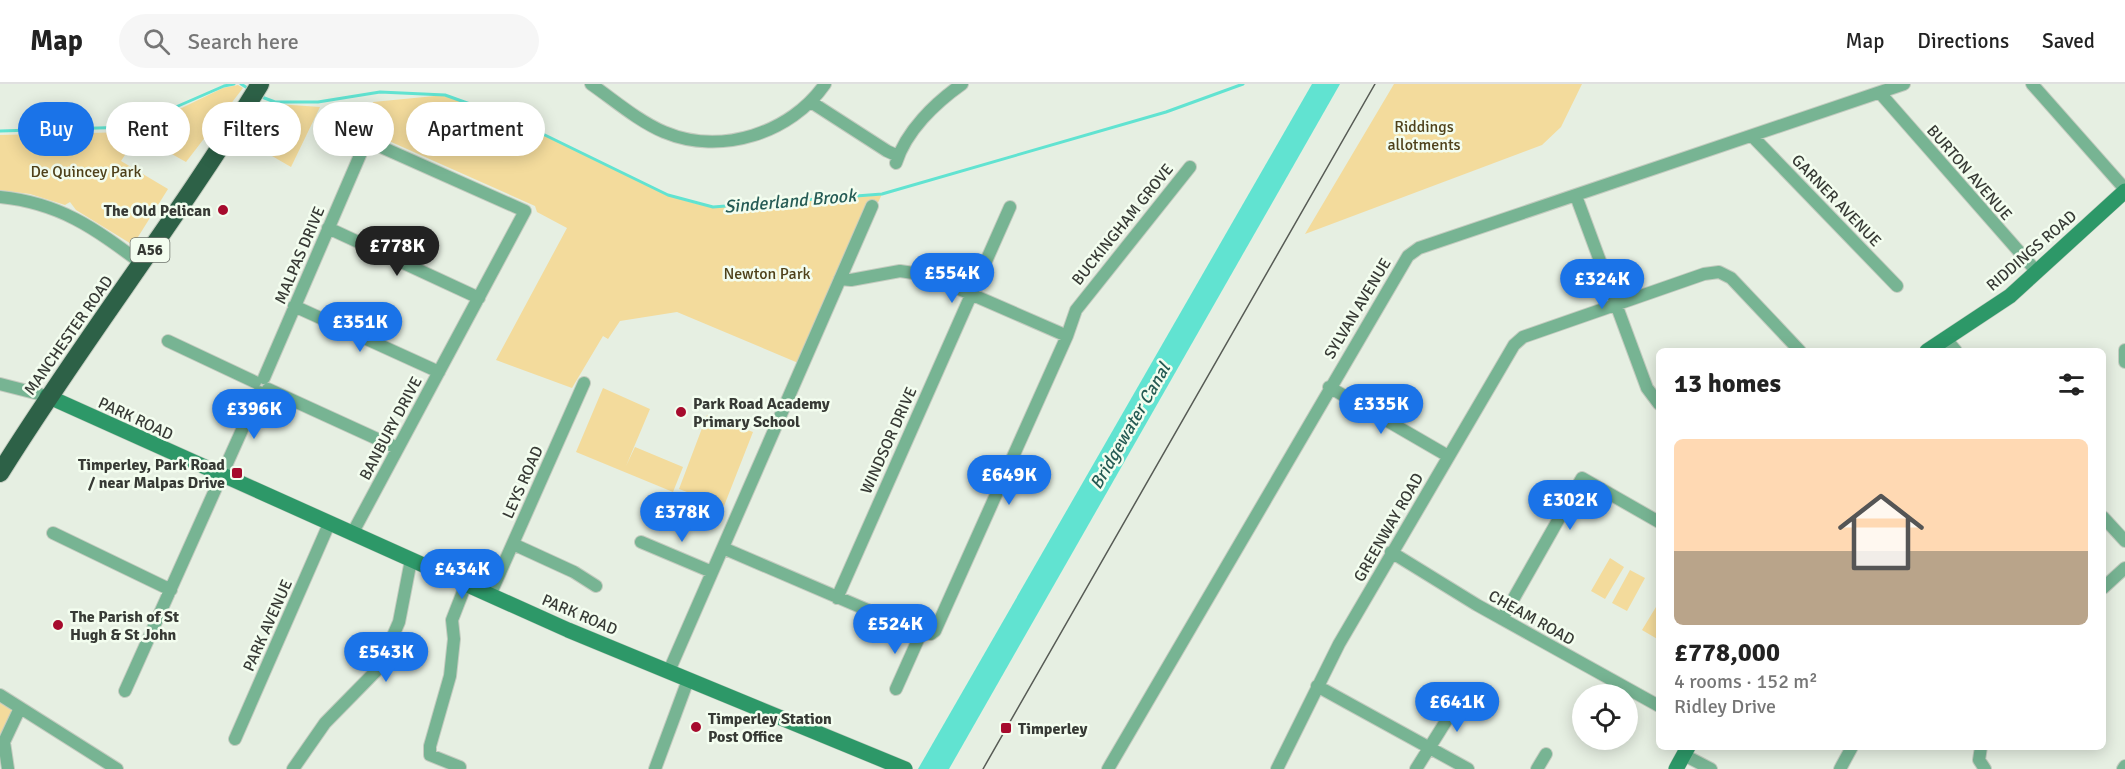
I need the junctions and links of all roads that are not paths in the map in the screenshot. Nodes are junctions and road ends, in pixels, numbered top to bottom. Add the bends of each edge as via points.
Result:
1 (591, 84) edge
2 (825, 84) edge
3 (962, 84) edge
4 (1904, 84) edge
5 (2032, 84) edge
6 (256, 90) edge
7 (1880, 93) junction
8 (811, 102) junction
9 (1753, 137) junction
10 (1190, 167) dead end
11 (2125, 190) edge
12 (1576, 196) junction
13 (0, 197) edge
14 (872, 207) dead end
15 (1010, 207) dead end
16 (525, 211) joint
17 (328, 228) junction
18 (141, 263) junction
19 (2037, 272) junction
20 (840, 279) junction
21 (1897, 286) dead end
22 (970, 295) junction
23 (479, 298) junction
24 (1616, 304) junction
25 (294, 306) junction
26 (1067, 336) junction
27 (1945, 338) junction
28 (168, 341) dead end
29 (1797, 348) edge
30 (1931, 348) edge
31 (1953, 348) edge
32 (2125, 351) edge
33 (2125, 362) edge
34 (439, 372) junction
35 (584, 383) dead end
36 (0, 384) edge
37 (262, 385) junction
38 (1329, 387) junction
39 (47, 396) junction
40 (1656, 400) edge
41 (397, 448) junction
42 (1448, 456) junction
43 (0, 473) edge
44 (221, 476) junction
45 (1656, 520) edge
46 (2106, 520) edge
47 (328, 524) junction
48 (53, 532) dead end
49 (352, 534) junction
50 (641, 542) dead end
51 (2125, 542) edge
52 (513, 544) junction
53 (723, 548) junction
54 (1391, 552) junction
55 (411, 560) junction
56 (2125, 568) edge
57 (712, 572) junction
58 (466, 584) junction
59 (2106, 585) edge
60 (596, 586) dead end
61 (171, 590) junction
62 (490, 595) junction
63 (837, 598) junction
64 (1502, 619) junction
65 (921, 633) junction
66 (669, 671) junction
67 (688, 680) junction
68 (1317, 686) junction
69 (896, 689) dead end
70 (125, 691) dead end
71 (0, 695) edge
72 (1459, 703) dead end
73 (1656, 704) edge
74 (21, 708) junction
75 (235, 739) dead end
76 (1430, 747) junction
77 (1850, 750) edge
78 (1981, 750) edge
79 (1686, 751) edge
80 (1547, 755) dead end
81 (460, 767) dead end
82 (900, 767) edge
83 (8, 769) edge
84 (117, 769) edge
85 (293, 769) edge
86 (655, 769) edge
87 (1108, 769) edge
88 (1277, 769) edge
89 (1416, 769) edge
90 (1468, 769) edge
91 (1537, 769) edge
92 (1676, 769) edge
93 (1711, 769) edge
94 (1840, 769) edge
95 (1985, 769) edge

1 - 8 street via 657,128 701,141 750,137 785,122
2 - 8 street
3 - 8 street via 931,110 897,159
4 - 7 street, SYLVAN AVENUE
5 - 11 street
6 - 18 highway, MANCHESTER ROAD / A56
7 - 9 street, SYLVAN AVENUE
7 - 19 street, BURTON AVENUE
9 - 12 street, SYLVAN AVENUE
9 - 21 street, GARNER AVENUE
10 - 26 street, BUCKINGHAM GROVE via 1086,294
11 - 19 main road, RIDDINGS ROAD
12 - 24 street
12 - 38 street, SYLVAN AVENUE via 1413,251 1402,262
13 - 18 street via 44,204 66,214
14 - 20 street
15 - 22 street, WINDSOR DRIVE
16 - 17 street, MALPAS DRIVE via 370,141 364,146
16 - 23 street, BANBURY DRIVE
17 - 23 street
17 - 25 street, MALPAS DRIVE
18 - 39 highway, MANCHESTER ROAD / A56
19 - 27 main road, RIDDINGS ROAD via 2010,296
20 - 22 street via 909,271
20 - 53 street
22 - 26 street
22 - 63 street, WINDSOR DRIVE
23 - 34 street, BANBURY DRIVE
24 - 29 street, GREENWAY ROAD via 1719,272 1731,278
24 - 40 street via 1647,388
24 - 42 street, GREENWAY ROAD via 1518,340
25 - 34 street
25 - 37 street, MALPAS DRIVE
26 - 65 street, BUCKINGHAM GROVE via 938,628 931,634
27 - 30 main road, RIDDINGS ROAD
27 - 31 street
28 - 37 street
32 - 33 street
34 - 41 street, BANBURY DRIVE
35 - 52 street, LEYS ROAD
36 - 39 street
37 - 41 street
37 - 44 street, MALPAS DRIVE
38 - 42 street
38 - 87 street, SYLVAN AVENUE
39 - 43 highway, MANCHESTER ROAD / A56
39 - 44 main road, PARK ROAD
41 - 49 street, BANBURY DRIVE
42 - 54 street, GREENWAY ROAD
44 - 47 main road, PARK ROAD
44 - 61 street, MALPAS DRIVE
45 - 64 street via 1582,478
46 - 51 street
47 - 49 main road, PARK ROAD
47 - 75 street, PARK AVENUE
48 - 61 street
49 - 55 main road, PARK ROAD
50 - 57 street
52 - 60 street
52 - 62 street, LEYS ROAD
53 - 57 street
53 - 63 street
54 - 64 street, CHEAM ROAD
54 - 68 street, GREENWAY ROAD
55 - 58 main road, PARK ROAD
55 - 85 street via 399,622 379,668 325,723
56 - 59 street
57 - 66 street
58 - 62 main road, PARK ROAD
58 - 81 street via 452,620 450,676 430,746 430,755
61 - 70 street, MALPAS DRIVE
62 - 66 main road, PARK ROAD
63 - 65 street
64 - 73 street, CHEAM ROAD
65 - 69 street
66 - 67 main road, PARK ROAD
67 - 82 main road, PARK ROAD
67 - 86 street
68 - 76 street
68 - 88 street, GREENWAY ROAD
71 - 74 street
72 - 76 street
74 - 83 street via 4,742
74 - 84 street
76 - 89 street
76 - 90 street
77 - 94 street
78 - 95 street via 1979,760
79 - 92 main road
79 - 93 street
80 - 91 street

